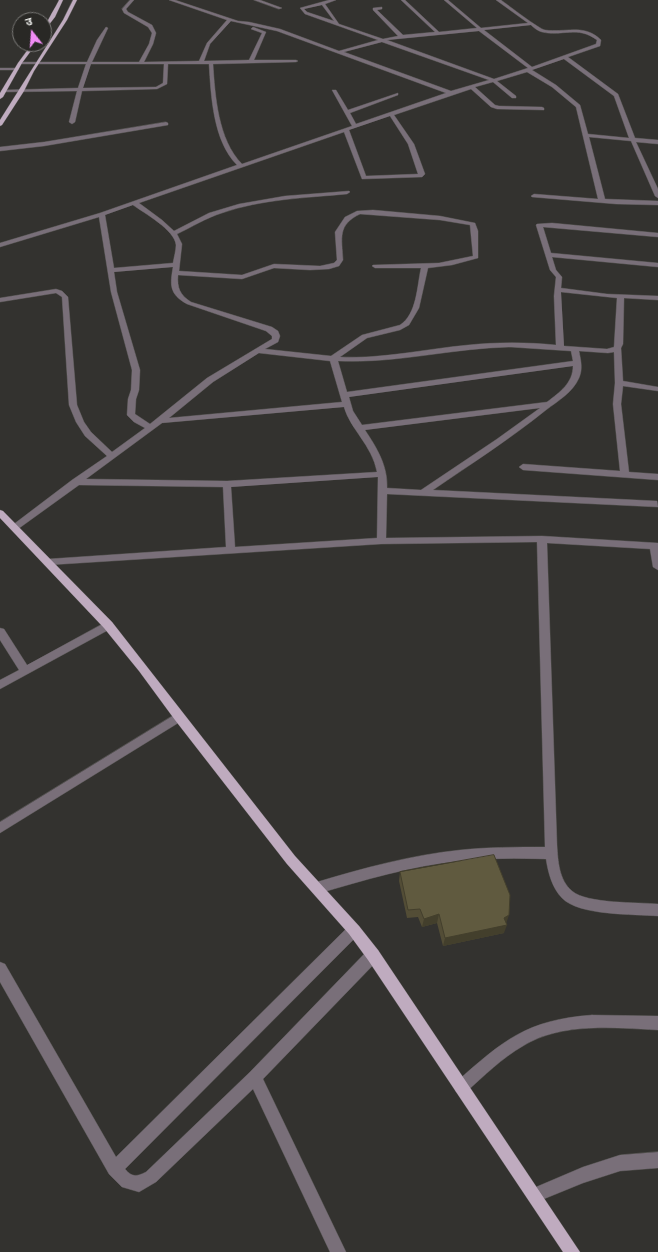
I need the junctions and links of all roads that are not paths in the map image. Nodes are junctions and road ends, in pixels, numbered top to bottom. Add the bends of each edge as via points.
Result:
1 (61, 0) edge
2 (75, 0) edge
3 (132, 0) edge
4 (171, 0) edge
5 (183, 0) edge
6 (256, 0) edge
7 (333, 0) edge
8 (402, 0) edge
9 (446, 0) edge
10 (498, 0) edge
11 (177, 2) junction
12 (298, 3) dead end
13 (323, 3) junction
14 (307, 7) junction
15 (280, 8) dead end
16 (381, 8) dead end
17 (238, 16) dead end
18 (52, 18) edge
19 (229, 21) junction
20 (249, 23) junction
21 (532, 24) junction
22 (339, 26) junction
23 (106, 28) dead end
24 (480, 30) junction
25 (439, 34) junction
26 (402, 37) junction
27 (381, 41) junction
28 (28, 52) edge
29 (340, 52) junction
30 (564, 57) junction
31 (296, 61) dead end
32 (201, 62) junction
33 (211, 62) junction
34 (251, 62) junction
35 (20, 63) junction
36 (141, 63) junction
37 (166, 63) junction
38 (37, 64) junction
39 (87, 64) junction
40 (0, 69) edge
41 (17, 69) junction
42 (530, 69) junction
43 (493, 80) junction
44 (472, 87) junction
45 (79, 90) junction
46 (4, 91) junction
47 (22, 91) junction
48 (334, 91) dead end
49 (451, 93) junction
50 (396, 94) dead end
51 (0, 97) edge
52 (514, 97) dead end
53 (542, 109) dead end
54 (347, 112) junction
55 (391, 114) junction
56 (72, 122) dead end
57 (0, 124) edge
58 (166, 124) dead end
59 (355, 126) junction
60 (346, 129) junction
61 (585, 135) junction
62 (633, 140) junction
63 (658, 142) edge
64 (0, 149) edge
65 (240, 165) junction
66 (347, 192) dead end
67 (534, 196) dead end
68 (658, 196) edge
69 (602, 201) junction
70 (134, 203) junction
71 (658, 203) edge
72 (102, 214) junction
73 (174, 233) junction
74 (658, 235) edge
75 (0, 245) edge
76 (548, 254) junction
77 (658, 265) edge
78 (375, 266) dead end
79 (425, 266) junction
80 (176, 269) junction
81 (110, 270) junction
82 (559, 290) junction
83 (621, 296) junction
84 (658, 298) edge
85 (0, 300) edge
86 (560, 347) junction
87 (574, 348) junction
88 (617, 348) junction
89 (258, 351) junction
90 (333, 358) junction
91 (578, 363) junction
92 (619, 383) junction
93 (658, 389) edge
94 (344, 395) junction
95 (346, 404) junction
96 (549, 404) junction
97 (160, 421) junction
98 (152, 428) junction
99 (359, 428) junction
100 (112, 456) junction
101 (523, 467) dead end
102 (382, 474) junction
103 (625, 475) junction
104 (658, 477) edge
105 (75, 482) junction
106 (227, 484) junction
107 (383, 491) junction
108 (423, 493) junction
109 (657, 504) edge
110 (0, 513) edge
111 (15, 527) junction
112 (542, 539) junction
113 (382, 541) junction
114 (656, 545) edge
115 (231, 550) junction
116 (48, 562) junction
117 (658, 567) edge
118 (108, 625) junction
119 (0, 632) edge
120 (25, 671) junction
121 (0, 685) edge
122 (179, 717) junction
123 (0, 828) edge
124 (551, 852) junction
125 (317, 888) junction
126 (658, 910) edge
127 (354, 930) junction
128 (373, 955) junction
129 (0, 969) edge
130 (658, 1023) edge
131 (255, 1077) junction
132 (461, 1087) junction
133 (658, 1160) edge
134 (114, 1169) junction
135 (534, 1195) junction
136 (338, 1252) edge
137 (572, 1252) edge

1 - 18 main road
2 - 38 main road
3 - 36 street via 124,9 126,13 150,26 154,33
4 - 11 street
5 - 11 street
6 - 15 street
7 - 13 street
8 - 25 street
9 - 24 street
10 - 21 street
11 - 19 street
12 - 14 street
13 - 14 street
13 - 22 street
14 - 22 street via 301,9
16 - 26 street via 374,9
17 - 20 street via 246,18
19 - 20 street
19 - 32 street via 208,44
19 - 34 street via 263,31
20 - 29 street via 278,30
21 - 24 street
21 - 30 street via 542,31 590,33 599,40 598,45
22 - 27 street
23 - 39 street
24 - 25 street
24 - 42 street
25 - 26 street
26 - 27 street
27 - 29 street
27 - 43 street
28 - 35 main road
29 - 49 street
30 - 42 street
30 - 62 street via 616,95
31 - 34 street
32 - 33 street
32 - 37 street
33 - 34 street
33 - 65 street via 213,96 225,145
35 - 38 street
35 - 41 main road
36 - 37 street
36 - 39 street
37 - 45 street via 165,84 162,86
38 - 39 street
38 - 47 main road
39 - 45 street
40 - 41 street
41 - 46 main road
42 - 43 street
42 - 61 street via 578,106
43 - 44 street
43 - 52 street
44 - 49 street
44 - 53 street via 493,106 499,108
45 - 47 street
45 - 56 street
46 - 47 street
46 - 51 main road
47 - 57 main road
48 - 54 street
49 - 55 street
50 - 54 street
54 - 59 street
55 - 59 street
55 - 60 street via 411,144 422,174 420,176 364,178
58 - 64 street
59 - 60 street
60 - 65 street
61 - 62 street
61 - 69 street
62 - 63 street
62 - 68 street
65 - 70 street
66 - 73 street via 274,199 242,205 222,211
67 - 69 street
69 - 71 street
70 - 72 street
70 - 73 street
72 - 75 street
72 - 81 street
73 - 80 street via 179,244
74 - 76 street via 539,225
76 - 77 street
76 - 82 street via 553,270 559,277
78 - 79 street
79 - 80 street via 476,258 473,224 440,218 359,212 347,218 338,232 340,260 336,266 274,266 242,277
79 - 90 street via 410,322 405,326 370,334
80 - 81 street
80 - 89 street via 175,291 181,298 275,333 275,340
81 - 98 street via 136,370 136,390 132,399 131,415
82 - 83 street
82 - 86 street via 557,296
83 - 84 street
83 - 88 street
85 - 100 street via 56,291 65,297 73,405 78,419 93,442
86 - 87 street
86 - 90 street via 495,345 386,358
87 - 88 street via 608,351
87 - 91 street
88 - 92 street
89 - 90 street
89 - 97 street via 210,380
90 - 94 street
91 - 94 street
91 - 96 street via 574,380
92 - 93 street
92 - 103 street via 617,404
94 - 95 street
95 - 97 street
95 - 99 street
96 - 99 street
96 - 108 street
97 - 98 street
98 - 100 street
99 - 102 street via 372,447
100 - 105 street
101 - 103 street
102 - 106 street
102 - 107 street
103 - 104 street
105 - 106 street
105 - 111 street
106 - 115 street
107 - 108 street
107 - 113 street
108 - 109 street
110 - 111 main road
111 - 116 main road
112 - 113 street
112 - 114 street
112 - 124 street
113 - 115 street
114 - 117 street
115 - 116 street
116 - 118 main road
118 - 120 street
118 - 122 main road
119 - 120 street
120 - 121 street
122 - 123 street
122 - 125 main road
124 - 125 street via 452,857 377,870
124 - 126 street via 558,883 573,899 593,905
125 - 127 main road
127 - 128 main road
127 - 134 street
128 - 131 street
128 - 132 main road
129 - 134 street
130 - 132 street via 592,1022 553,1026 528,1035 499,1054
131 - 134 street via 151,1177 139,1184 127,1182
131 - 136 street
132 - 135 main road
133 - 135 street via 620,1163 582,1175
135 - 137 main road

